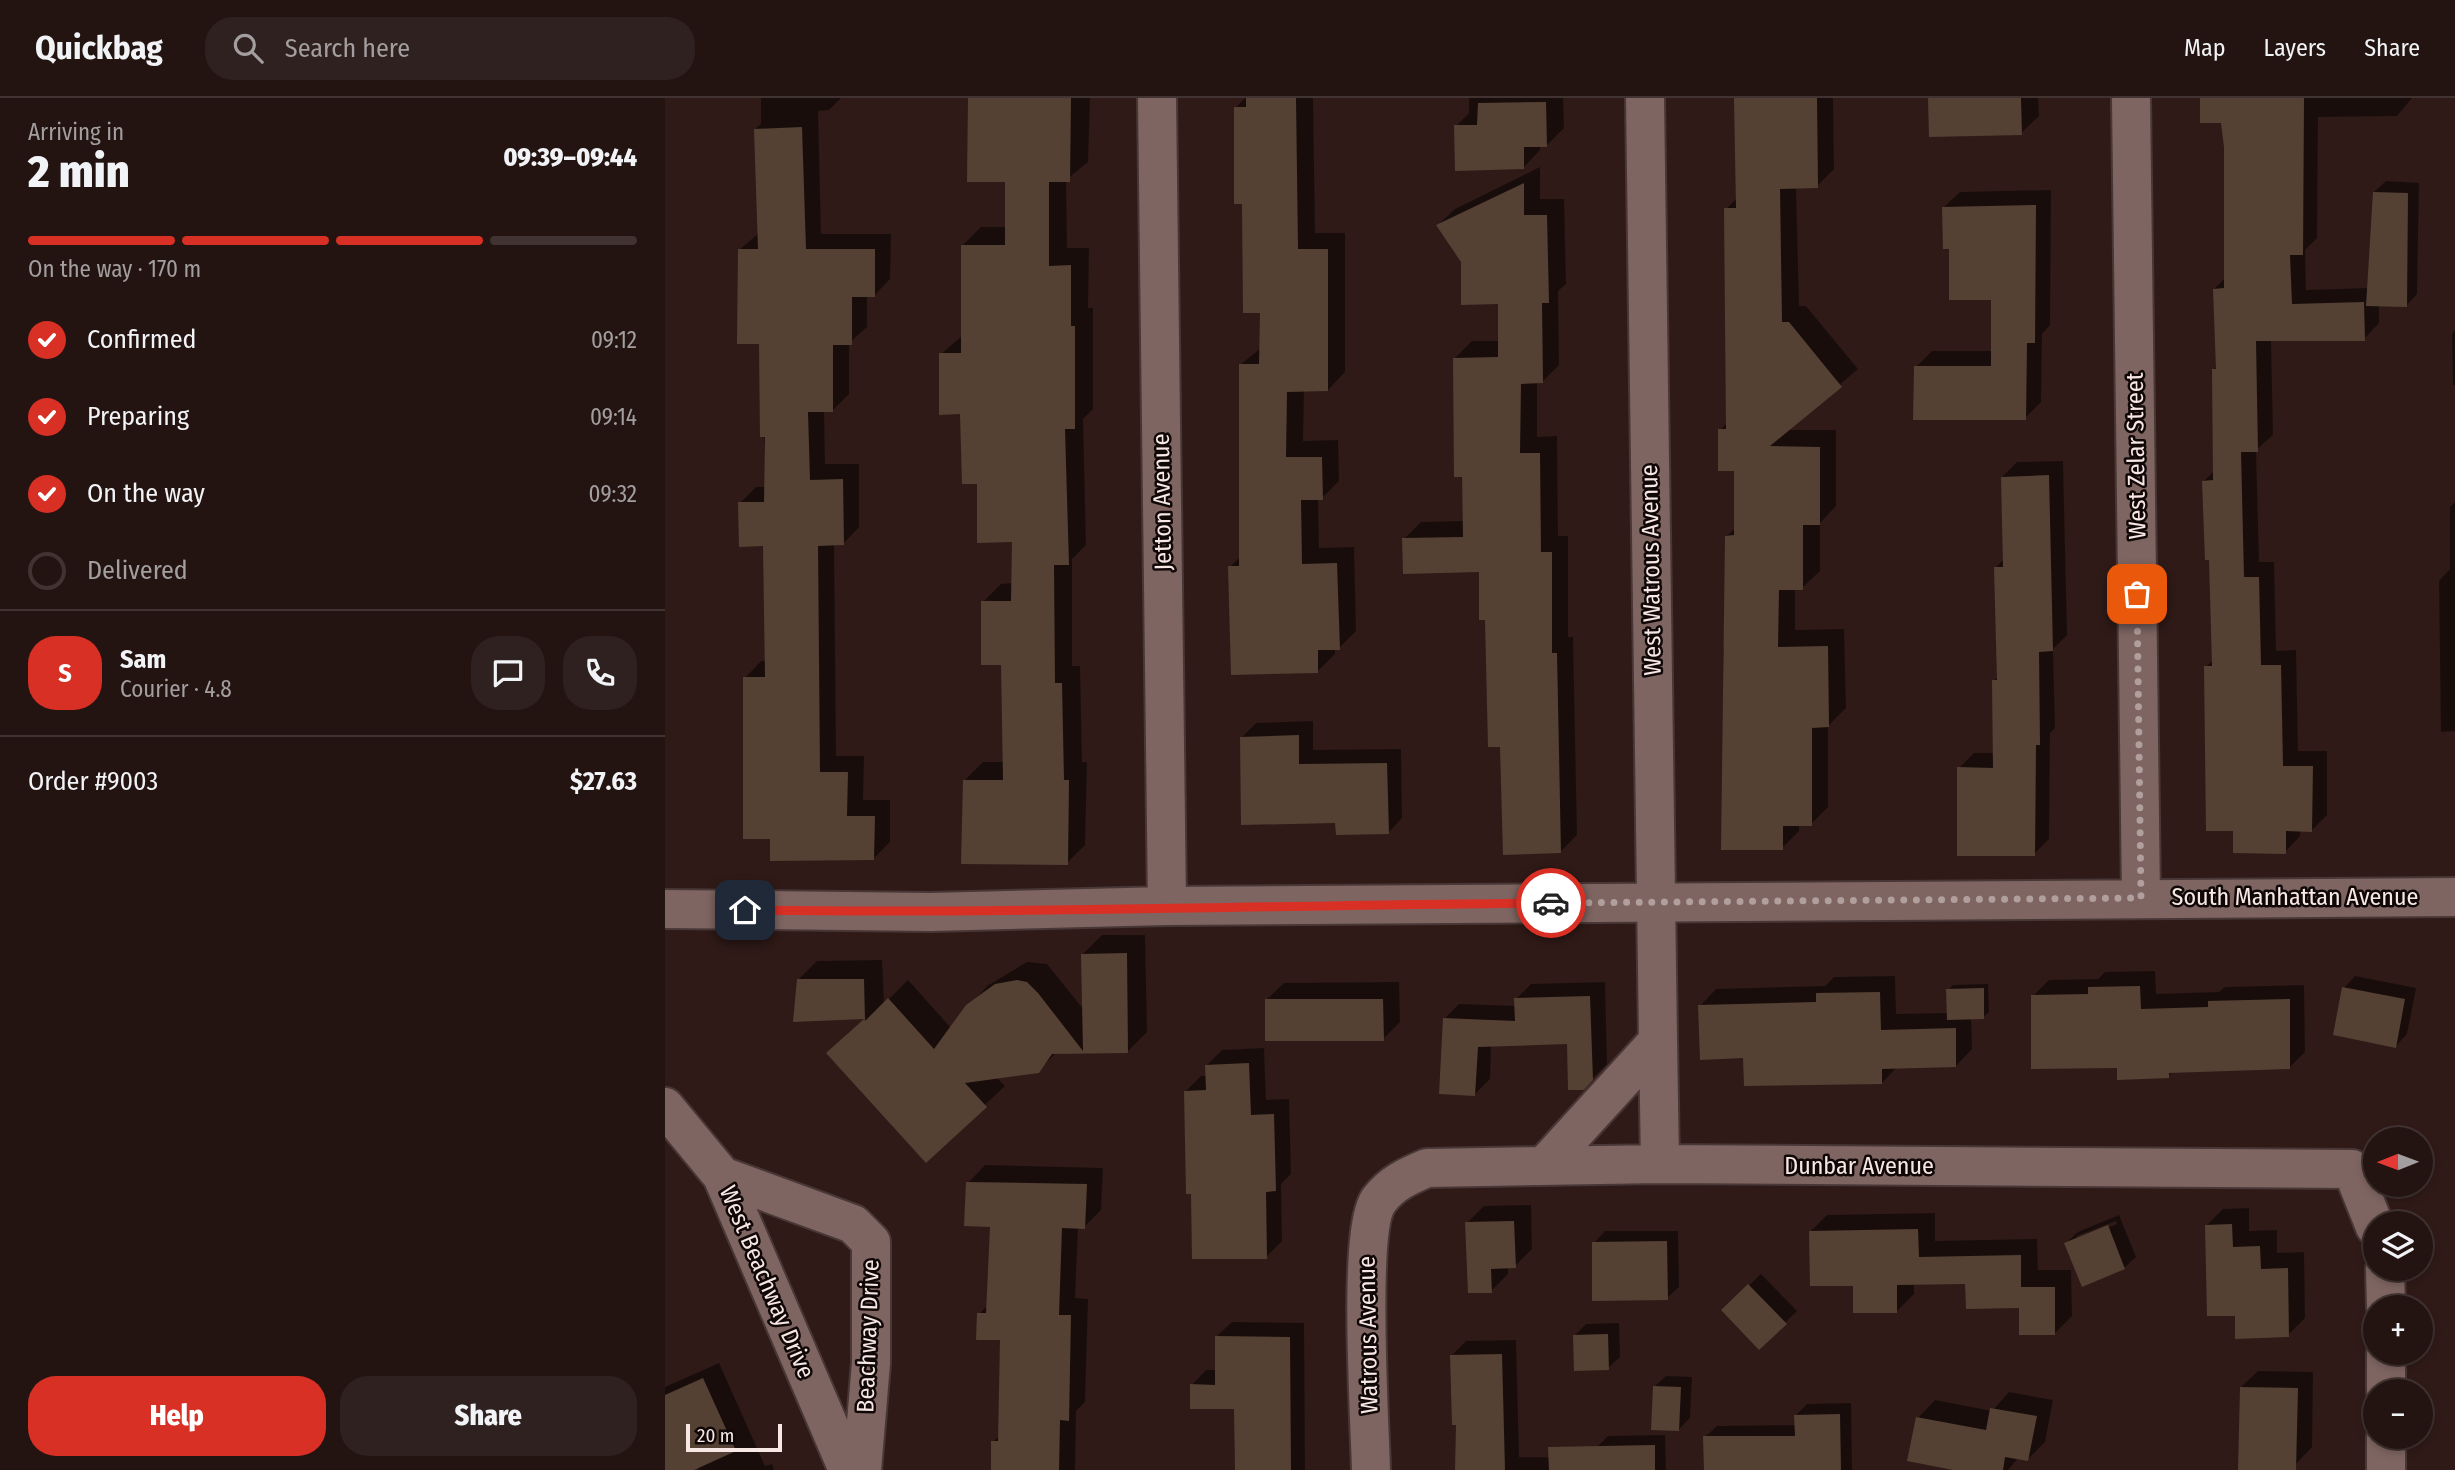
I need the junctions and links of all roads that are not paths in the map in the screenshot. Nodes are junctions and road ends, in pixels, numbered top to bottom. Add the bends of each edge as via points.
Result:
1 (1157, 98) edge
2 (1644, 98) edge
3 (2131, 98) edge
4 (2455, 897) edge
5 (2141, 898) junction
6 (1656, 902) junction
7 (1167, 906) junction
8 (665, 909) edge
9 (1658, 1041) junction
10 (665, 1107) edge
11 (1660, 1164) junction
12 (1545, 1165) junction
13 (722, 1176) junction
14 (1377, 1202) joint
15 (2369, 1211) edge
16 (2386, 1449) edge
17 (849, 1470) edge
18 (862, 1470) edge
19 (1371, 1470) edge
20 (2386, 1470) edge

1 - 7 street, Jetton Avenue
2 - 6 street, West Watrous Avenue
3 - 5 street, West Zelar Street
4 - 5 street, South Manhattan Avenue
5 - 6 street, South Manhattan Avenue
6 - 7 street, South Manhattan Avenue
6 - 9 street, West Watrous Avenue
7 - 8 street, South Manhattan Avenue via 931,912
9 - 11 street, West Watrous Avenue
9 - 12 street
10 - 13 street, West Beachway Drive
11 - 12 street, Dunbar Avenue
11 - 15 street, Dunbar Avenue via 2352,1169
12 - 14 street, Dunbar Avenue via 1427,1168 1398,1180
13 - 17 street, West Beachway Drive
13 - 18 street, Beachway Drive via 853,1224 871,1242 871,1363
14 - 19 street, Watrous Avenue via 1366,1245
16 - 20 street

